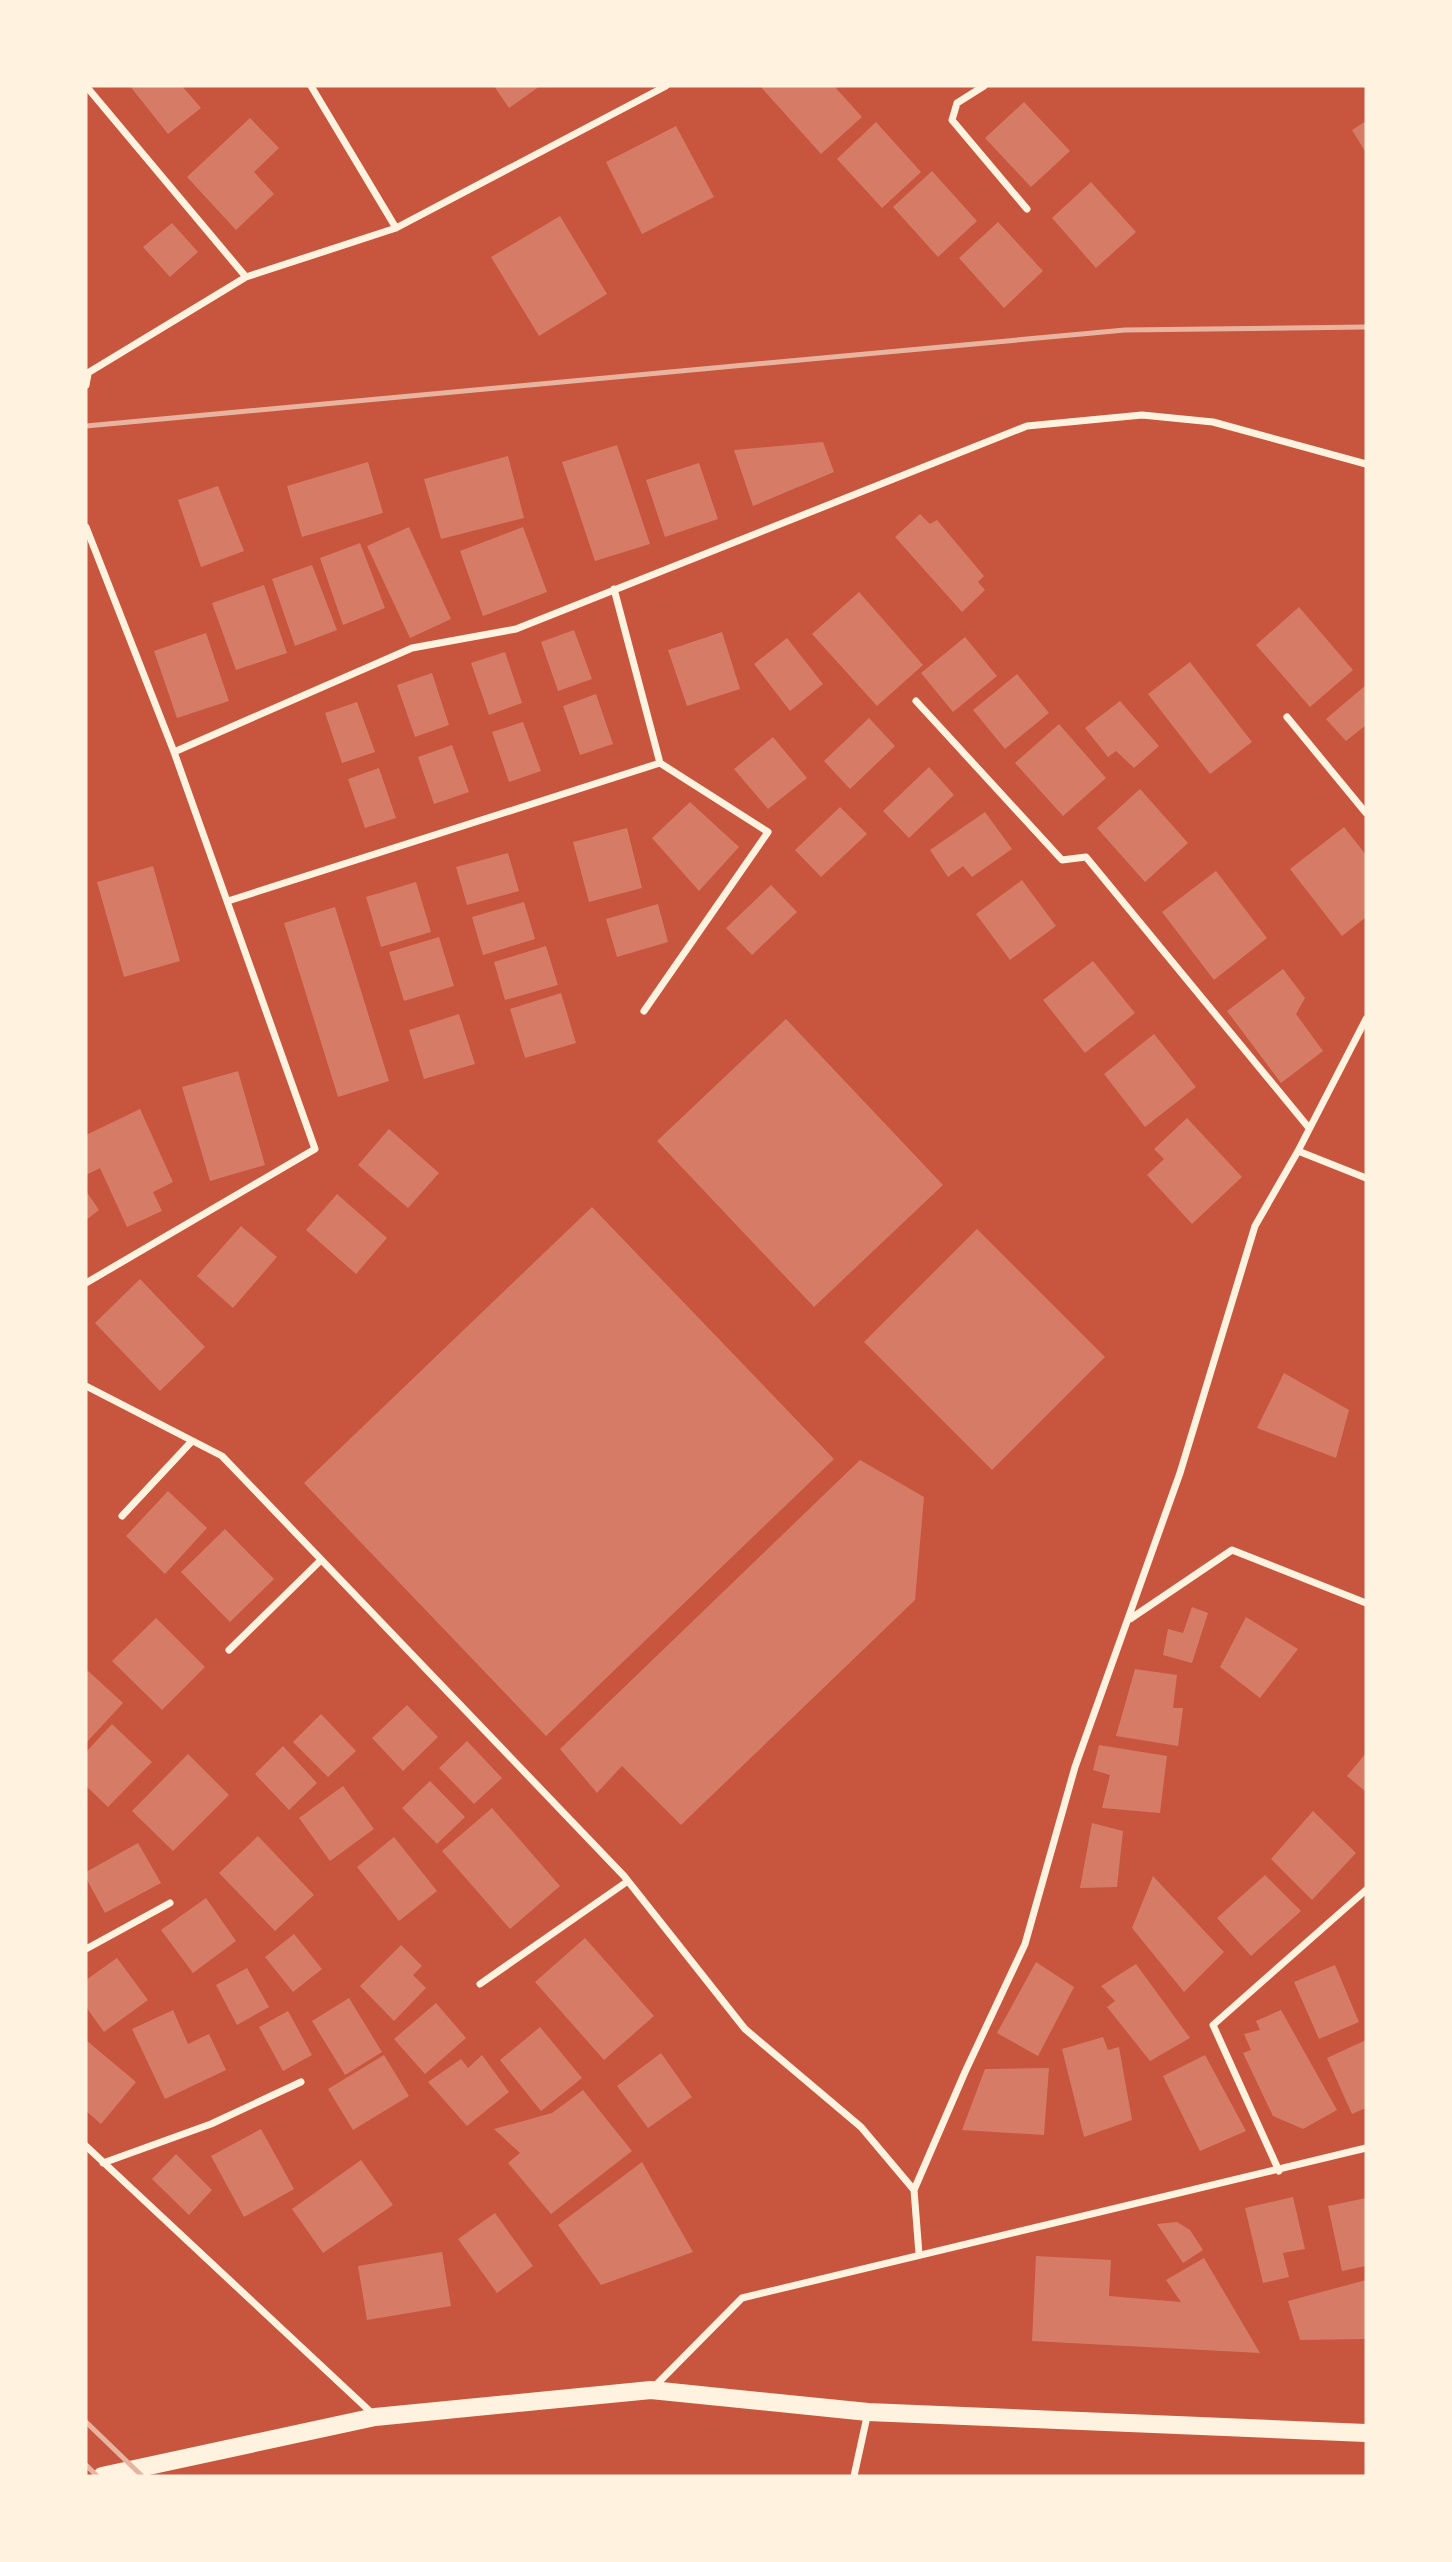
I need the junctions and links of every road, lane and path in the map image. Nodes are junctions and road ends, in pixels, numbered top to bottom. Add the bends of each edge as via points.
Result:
1 (86, 86) edge
2 (311, 86) edge
3 (666, 86) edge
4 (984, 86) edge
5 (1027, 209) dead end
6 (396, 228) junction
7 (246, 277) junction
8 (87, 374) edge
9 (86, 385) edge
10 (1366, 464) edge
11 (86, 527) edge
12 (614, 589) junction
13 (916, 701) dead end
14 (1287, 717) dead end
15 (174, 752) junction
16 (660, 763) junction
17 (1366, 813) edge
18 (228, 901) junction
19 (644, 1011) dead end
20 (1366, 1019) edge
21 (1309, 1128) junction
22 (1298, 1151) junction
23 (1366, 1178) edge
24 (86, 1283) edge
25 (86, 1386) edge
26 (192, 1441) junction
27 (122, 1516) dead end
28 (320, 1560) junction
29 (1366, 1603) edge
30 (1129, 1619) junction
31 (229, 1650) dead end
32 (628, 1881) junction
33 (1366, 1890) edge
34 (170, 1903) dead end
35 (86, 1950) edge
36 (480, 1984) dead end
37 (301, 2082) dead end
38 (86, 2146) edge
39 (1366, 2148) edge
40 (103, 2163) junction
41 (1279, 2171) junction
42 (914, 2190) junction
43 (919, 2254) junction
44 (651, 2390) junction
45 (868, 2412) junction
46 (375, 2417) junction
47 (1366, 2433) edge
48 (102, 2476) edge
49 (854, 2476) edge

1 - 7 street
2 - 6 street
3 - 6 street
4 - 5 street via 957,103 952,120
6 - 7 street
7 - 8 street
8 - 9 street
10 - 12 street via 1213,422 1142,415 1027,426
11 - 15 street
12 - 15 street via 516,629 412,648
12 - 16 street
13 - 21 street via 1062,860 1086,857
14 - 17 street
15 - 18 street
16 - 18 street
16 - 19 street via 768,832
18 - 24 street via 315,1149
20 - 21 street
21 - 22 street
22 - 23 street
22 - 30 street via 1255,1226 1180,1473
25 - 26 street
26 - 27 street
26 - 28 street via 222,1456
28 - 31 street
28 - 32 street
29 - 30 street via 1233,1550
30 - 42 street via 1074,1767 1025,1944
32 - 36 street
32 - 42 street via 745,2029 861,2127
33 - 41 street via 1213,2025
34 - 35 street
37 - 40 street via 211,2124
38 - 40 street
39 - 41 street
40 - 46 street
41 - 43 street
42 - 43 street
43 - 44 street via 742,2298
44 - 45 main road
44 - 46 main road
45 - 47 main road
45 - 49 street
46 - 48 main road

